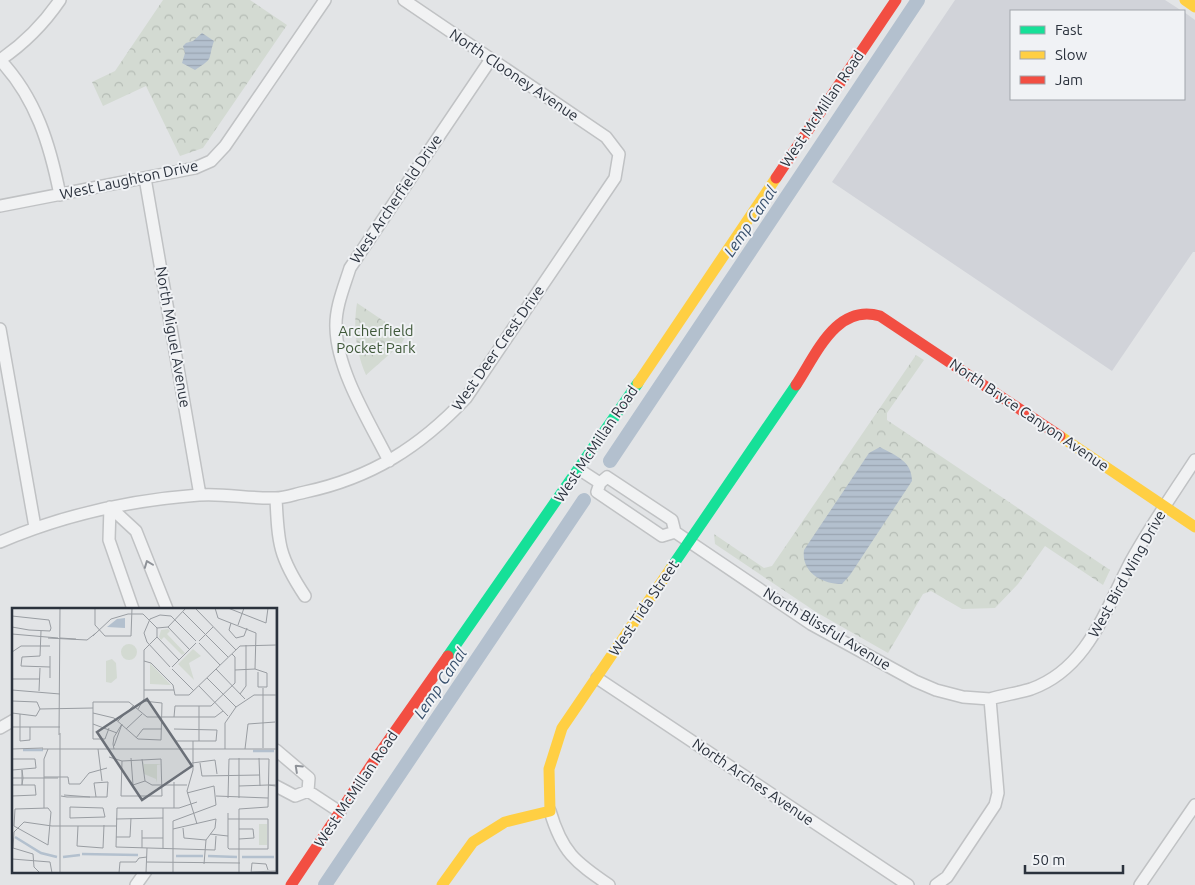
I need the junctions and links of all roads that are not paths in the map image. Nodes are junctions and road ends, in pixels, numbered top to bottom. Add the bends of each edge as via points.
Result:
1 (60, 0) edge
2 (325, 0) edge
3 (404, 0) edge
4 (896, 0) edge
5 (1184, 0) edge
6 (1195, 7) edge
7 (491, 59) junction
8 (0, 60) edge
9 (619, 154) joint
10 (145, 178) junction
11 (60, 195) junction
12 (0, 206) edge
13 (859, 313) joint
14 (0, 328) edge
15 (1195, 460) edge
16 (389, 461) junction
17 (580, 470) junction
18 (600, 483) junction
19 (200, 495) junction
20 (276, 498) junction
21 (1164, 506) junction
22 (110, 507) junction
23 (36, 527) junction
24 (1195, 527) edge
25 (675, 532) junction
26 (0, 542) edge
27 (689, 542) junction
28 (305, 596) dead end
29 (133, 608) edge
30 (167, 608) edge
31 (597, 678) junction
32 (990, 698) junction
33 (12, 721) edge
34 (0, 728) edge
35 (278, 752) edge
36 (278, 787) edge
37 (308, 791) junction
38 (1195, 805) edge
39 (550, 811) junction
40 (340, 812) junction
41 (145, 872) edge
42 (136, 885) edge
43 (291, 885) edge
44 (442, 885) edge
45 (610, 885) edge
46 (908, 885) edge
47 (936, 885) edge
48 (1140, 885) edge

1 - 8 street via 26,42
2 - 10 street, West Laughton Drive via 225,146 211,161 195,168
3 - 7 street, North Clooney Avenue
4 - 17 street, West McMillan Road
5 - 6 street
7 - 9 street, North Clooney Avenue via 606,138
7 - 16 street, West Archerfield Drive via 350,268 340,296 336,328 342,359
8 - 11 street via 12,72 34,108 50,149
9 - 16 street, West Deer Crest Drive via 615,178 466,398 418,444
10 - 11 street, West Laughton Drive
10 - 19 street, North Miguel Avenue
11 - 12 street, West Laughton Drive
13 - 21 street, North Bryce Canyon Avenue via 880,316
13 - 27 street, West Tida Street via 847,315 837,324
14 - 23 street
15 - 21 street, West Bird Wing Drive
16 - 20 street, West Deer Crest Drive via 348,480
17 - 18 street, North Blissful Avenue
17 - 40 street, West McMillan Road
18 - 25 street, North Blissful Avenue via 607,477 672,520
18 - 25 street, North Blissful Avenue via 597,492 662,536
19 - 20 street, West Deer Crest Drive
19 - 22 street, West Deer Crest Drive
20 - 28 street via 278,544 290,573
21 - 24 street, North Bryce Canyon Avenue
21 - 32 street, West Bird Wing Drive via 1098,628 1075,660 1031,689
22 - 23 street, West Deer Crest Drive
22 - 29 street via 109,540
30 -> 22 street via 136,531
23 - 26 street, West Deer Crest Drive
25 - 27 street, North Blissful Avenue
27 - 31 street, West Tida Street
27 - 32 street, North Blissful Avenue via 811,624 915,681 962,697
31 - 39 street, West Tida Street via 562,728 549,759 546,787
31 - 46 street, North Arches Avenue
32 - 47 street via 998,793 995,805 947,876
33 - 34 street
37 -> 35 street via 309,778
36 - 37 street via 295,796
37 - 40 street
38 - 48 street
39 - 44 street via 505,822 473,842
39 - 45 street via 558,836 572,857
40 - 43 street, West McMillan Road
41 - 42 street

